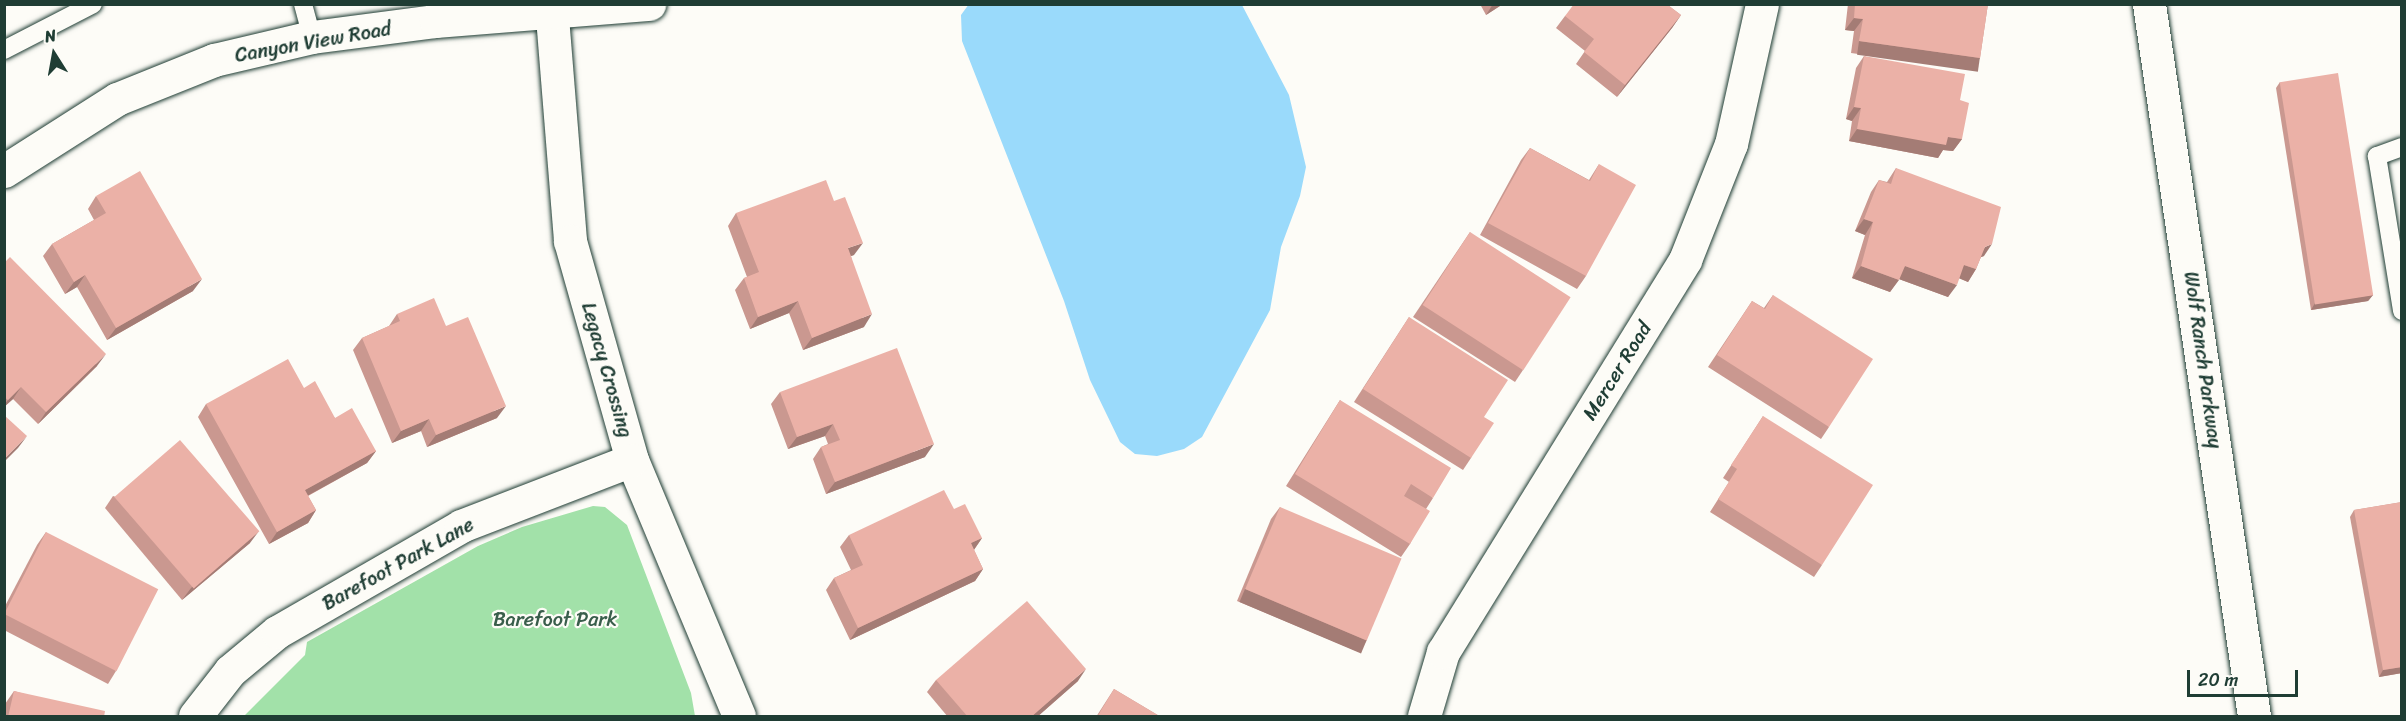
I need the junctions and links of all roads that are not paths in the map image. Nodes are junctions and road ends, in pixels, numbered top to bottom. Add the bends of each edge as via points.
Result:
1 (93, 4) edge
2 (303, 4) edge
3 (649, 4) edge
4 (1762, 4) edge
5 (2149, 4) edge
6 (551, 9) edge
7 (312, 37) junction
8 (4, 50) edge
9 (2402, 147) edge
10 (4, 171) edge
11 (2402, 311) edge
12 (632, 460) junction
13 (195, 717) edge
14 (739, 717) edge
15 (1424, 717) edge
16 (2254, 717) edge

1 - 8 lane
2 - 7 lane
3 - 6 street, Canyon View Road
4 - 15 street, Mercer Road via 1731,144 1685,260 1443,652
5 - 16 street, Wolf Ranch Parkway
6 - 7 street, Canyon View Road
6 - 12 street, Legacy Crossing via 570,240
7 - 10 street, Canyon View Road via 214,60 117,99
9 - 11 lane via 2377,156
12 - 13 street, Barefoot Park Lane via 461,526 287,626 230,671
12 - 14 street, Legacy Crossing

